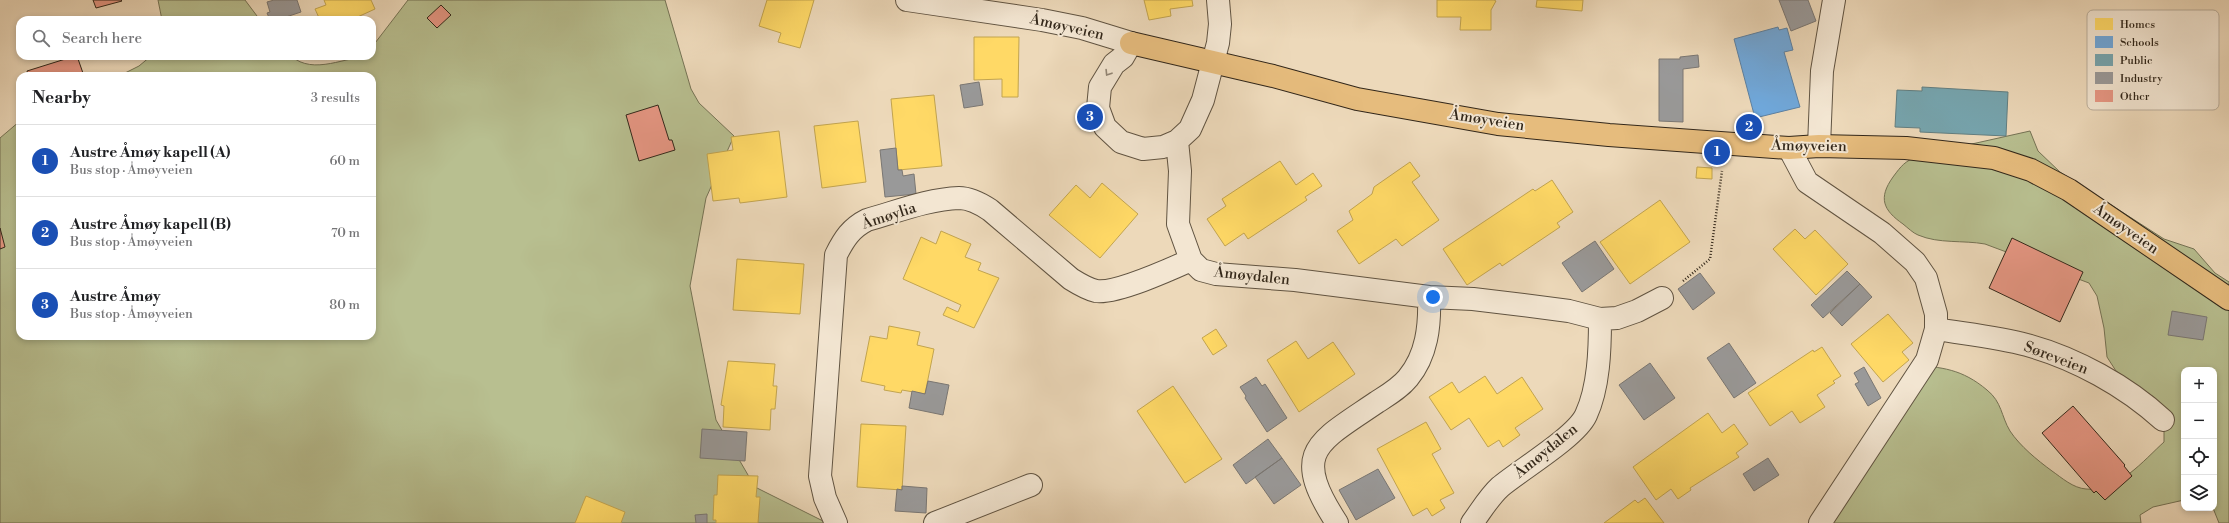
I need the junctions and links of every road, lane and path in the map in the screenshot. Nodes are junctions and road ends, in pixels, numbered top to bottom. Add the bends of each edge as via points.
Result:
1 (907, 0) edge
2 (1218, 0) edge
3 (1834, 0) edge
4 (1131, 43) junction
5 (1212, 62) junction
6 (1177, 142) junction
7 (1725, 143) junction
8 (1819, 146) junction
9 (1790, 148) junction
10 (1191, 260) junction
11 (1429, 297) junction
12 (1662, 298) joint
13 (2229, 300) edge
14 (1600, 319) junction
15 (1936, 329) junction
16 (2163, 420) dead end
17 (1031, 485) dead end
18 (836, 523) edge
19 (935, 523) edge
20 (1337, 523) edge
21 (1472, 523) edge
22 (1820, 523) edge

1 - 4 street, Åmøyveien via 1042,20 1082,28
2 - 5 street via 1220,24
3 - 8 street via 1822,71
4 - 5 main road, Åmøyveien
4 -> 6 street via 1100,87 1098,108 1105,128 1121,142 1143,149 1163,147
5 - 6 street via 1200,107 1190,129
5 - 7 main road, Åmøyveien via 1357,99 1498,124
6 - 10 street via 1180,171 1178,224
7 - 9 main road, Åmøyveien
7 - 12 path via 1710,259
8 - 9 main road, Åmøyveien
8 - 13 main road, Åmøyveien via 1906,148 1994,158 2031,170 2069,190
9 - 15 street via 1807,182 1882,233 1915,262 1930,287 1936,314
10 - 11 street, Åmøydalen via 1202,270 1216,274 1302,281
10 - 18 street, Åmøylia via 1113,290 1098,291 1083,287 1071,279 978,202 960,198 934,202 857,225 845,237 836,255 820,476 825,498
11 - 14 street, Åmøydalen via 1523,305 1569,311
11 - 20 street via 1430,318 1426,340 1418,364 1408,379 1326,436 1316,450 1312,469 1315,484
12 - 14 street, Åmøydalen via 1618,318
14 - 21 street, Åmøydalen via 1594,391 1586,415 1574,430 1500,487
15 - 16 street, Søreveien via 2043,350 2122,388 2142,401
15 - 22 street via 1927,360
17 - 19 street

